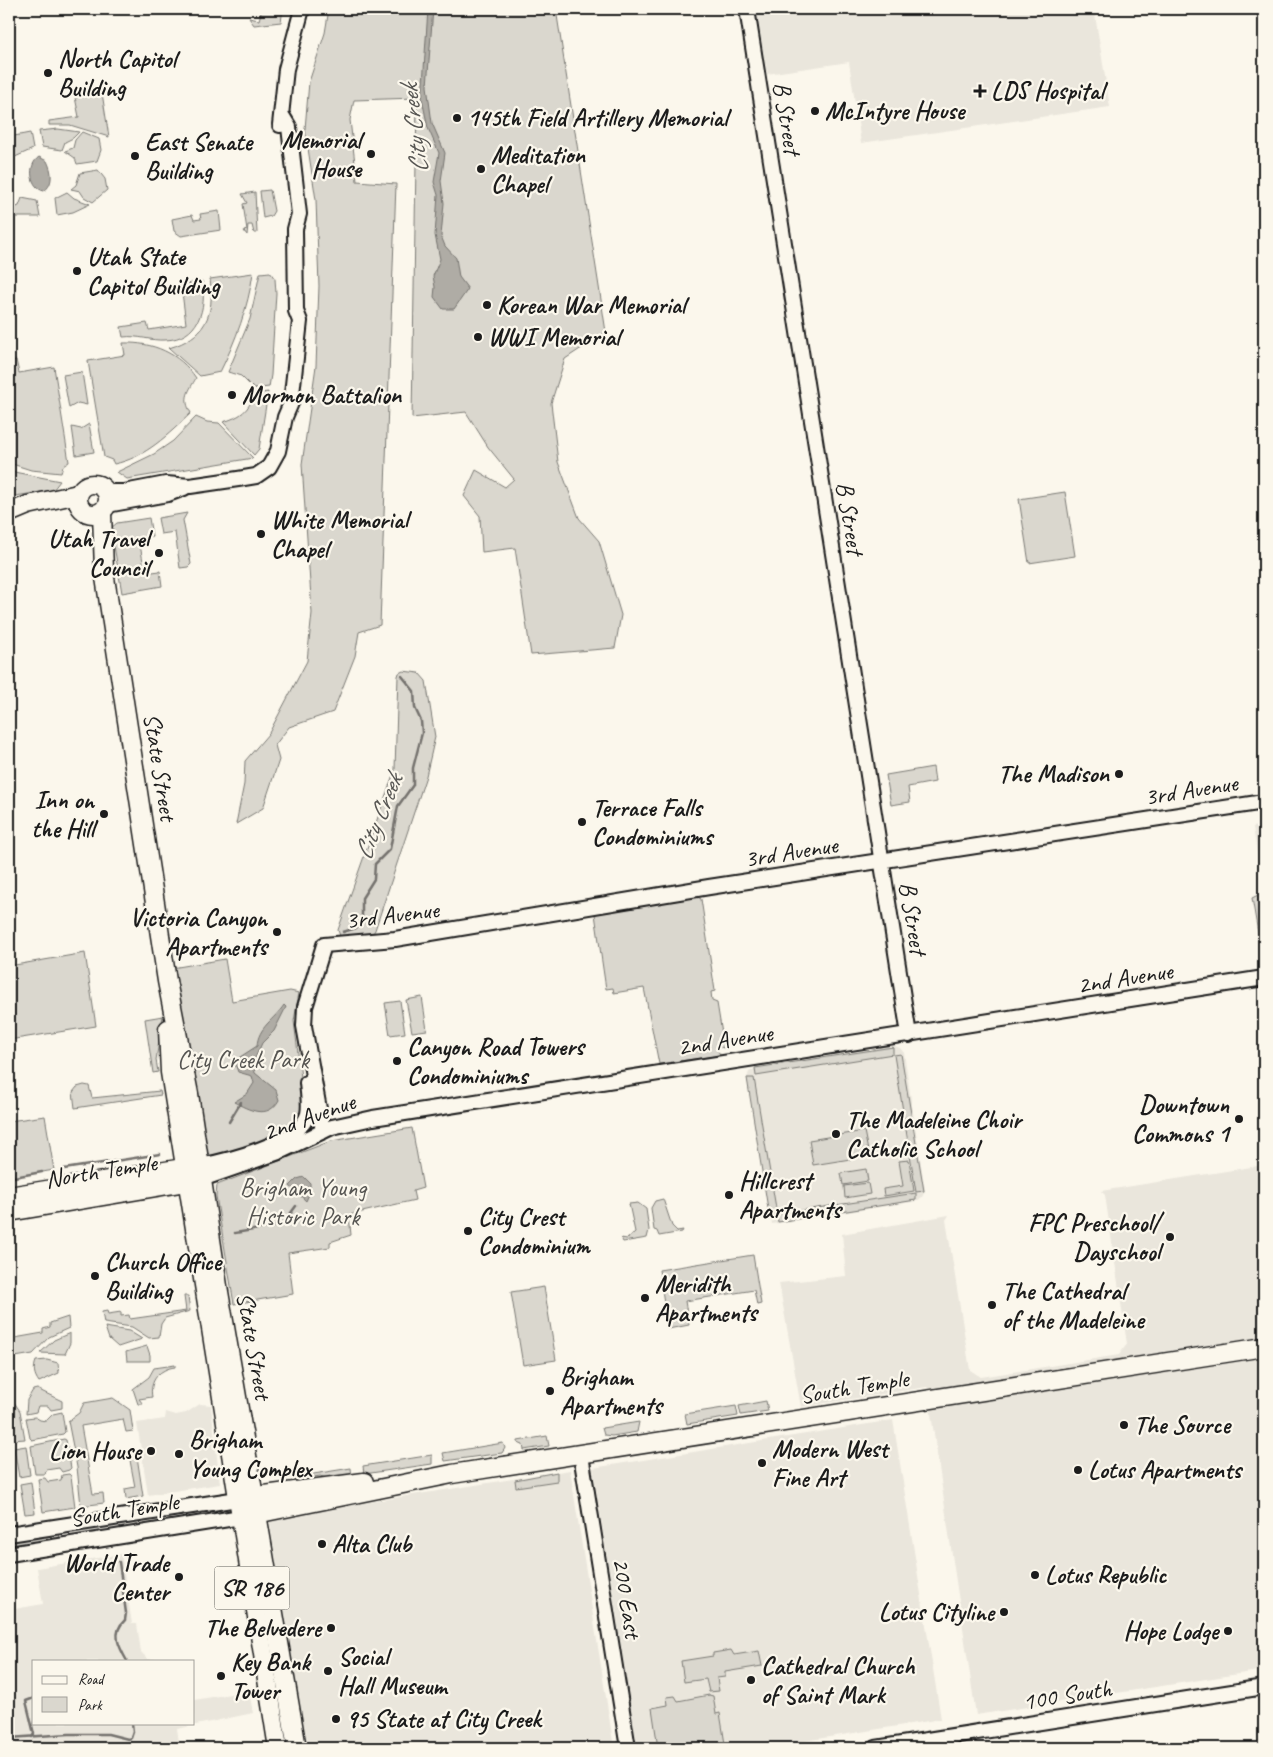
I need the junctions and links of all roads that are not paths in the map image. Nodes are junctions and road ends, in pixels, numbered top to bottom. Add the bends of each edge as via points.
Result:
1 (302, 9) edge
2 (747, 9) edge
3 (94, 504) junction
4 (9, 513) edge
5 (1264, 802) edge
6 (881, 860) junction
7 (1264, 978) edge
8 (909, 1034) junction
9 (309, 1053) junction
10 (323, 1130) junction
11 (194, 1174) junction
12 (9, 1196) edge
13 (9, 1212) edge
14 (1264, 1347) edge
15 (581, 1455) junction
16 (452, 1474) junction
17 (246, 1498) junction
18 (249, 1516) junction
19 (9, 1534) edge
20 (9, 1554) edge
21 (1264, 1687) edge
22 (278, 1748) edge
23 (297, 1748) edge
24 (628, 1748) edge
25 (876, 1748) edge

1 - 3 street via 286,70 280,128 290,215 295,229 296,311 291,321 282,402 284,417 277,456 256,476 190,486 168,494
2 - 6 street, B Street
3 - 4 main road via 29,514
3 - 11 main road, State Street / SR 186 via 167,981 169,1058
5 - 6 street, 3rd Avenue
6 - 8 street, B Street
6 - 9 street, 3rd Avenue via 404,938 324,945 305,1007 304,1026
7 - 8 street, 2nd Avenue
8 - 10 street, 2nd Avenue via 374,1118
9 - 10 street
9 - 11 street, 2nd Avenue via 306,1080 309,1105 304,1123 296,1132
10 - 11 street, 2nd Avenue via 279,1152
11 - 12 main road, North Temple
11 - 13 main road, North Temple
11 - 17 main road, State Street / SR 186
14 - 15 main road, South Temple
15 - 16 main road, South Temple
15 - 24 street, 200 East
16 - 17 main road, South Temple
16 - 18 main road, South Temple
17 - 18 main road, State Street / SR 186
17 - 19 street, South Temple
18 - 20 street, South Temple
18 - 22 main road, State Street / SR 186
18 - 23 main road, State Street / SR 186
21 - 25 street, 100 South

